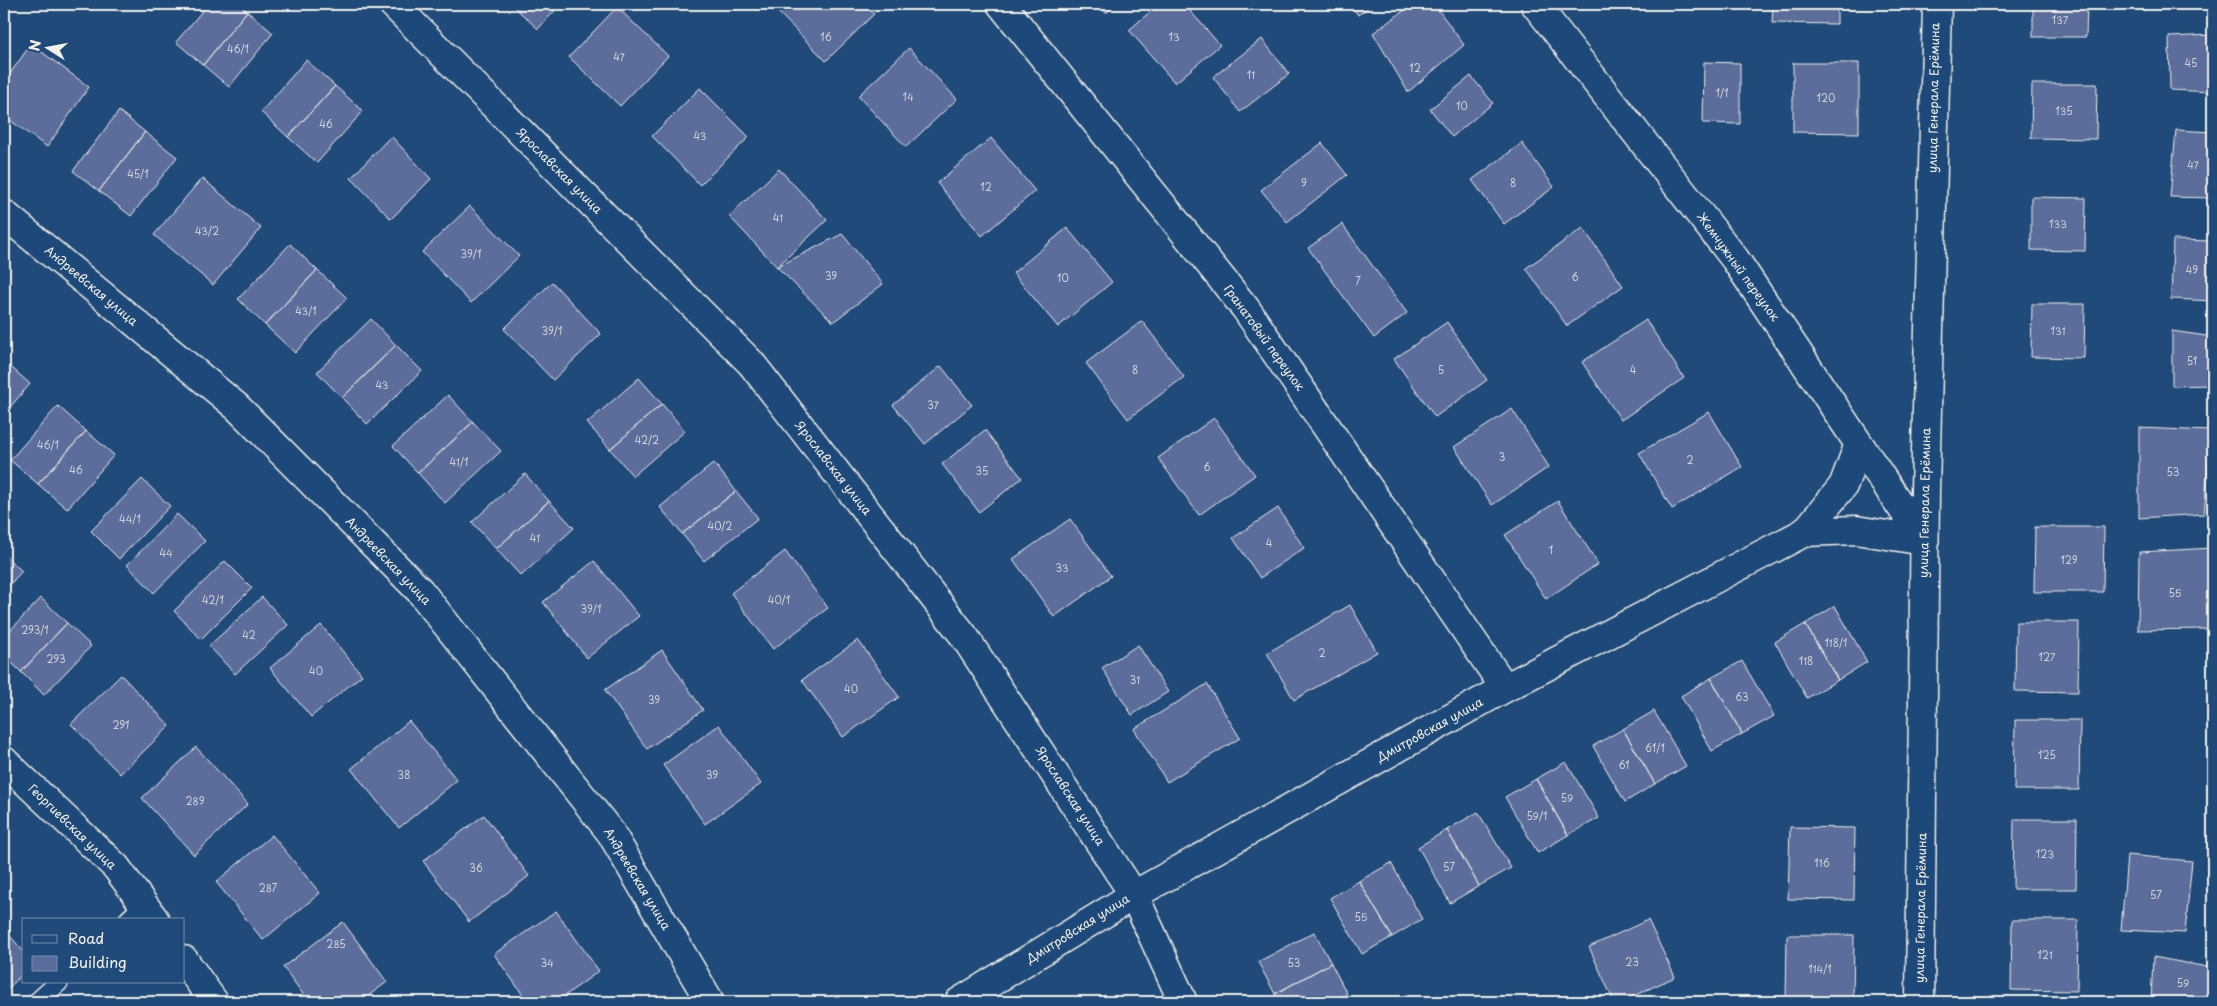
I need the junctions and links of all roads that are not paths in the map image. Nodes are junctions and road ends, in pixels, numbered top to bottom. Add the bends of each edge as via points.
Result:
1 (393, 4) edge
2 (1001, 4) edge
3 (1535, 4) edge
4 (1937, 4) edge
5 (4, 214) edge
6 (1859, 444) junction
7 (1805, 532) junction
8 (1924, 541) junction
9 (1505, 688) junction
10 (4, 762) edge
11 (1134, 895) junction
12 (142, 915) edge
13 (185, 961) edge
14 (57, 984) edge
15 (37, 1002) edge
16 (214, 1002) edge
17 (710, 1002) edge
18 (959, 1002) edge
19 (1183, 1002) edge
20 (1920, 1002) edge

1 - 11 street, Ярославская улица via 751,363 964,636
2 - 9 street, Гранатовый переулок via 1246,308
3 - 6 street, Жемчужный переулок via 1736,260
4 - 8 street, улица Генерала Ерёмина
5 - 17 street, Андреевская улица via 237,407 420,591 612,833
6 - 7 street via 1843,486
6 - 8 street, Жемчужный переулок
7 - 8 street, Дмитровская улица via 1856,530
7 - 9 street, Дмитровская улица
8 - 20 street, улица Генерала Ерёмина
9 - 11 street, Дмитровская улица
10 - 12 street, Георгиевская улица via 116,867
11 - 18 street, Дмитровская улица
11 - 19 street, Ярославская улица
13 - 16 street
14 - 15 lane

